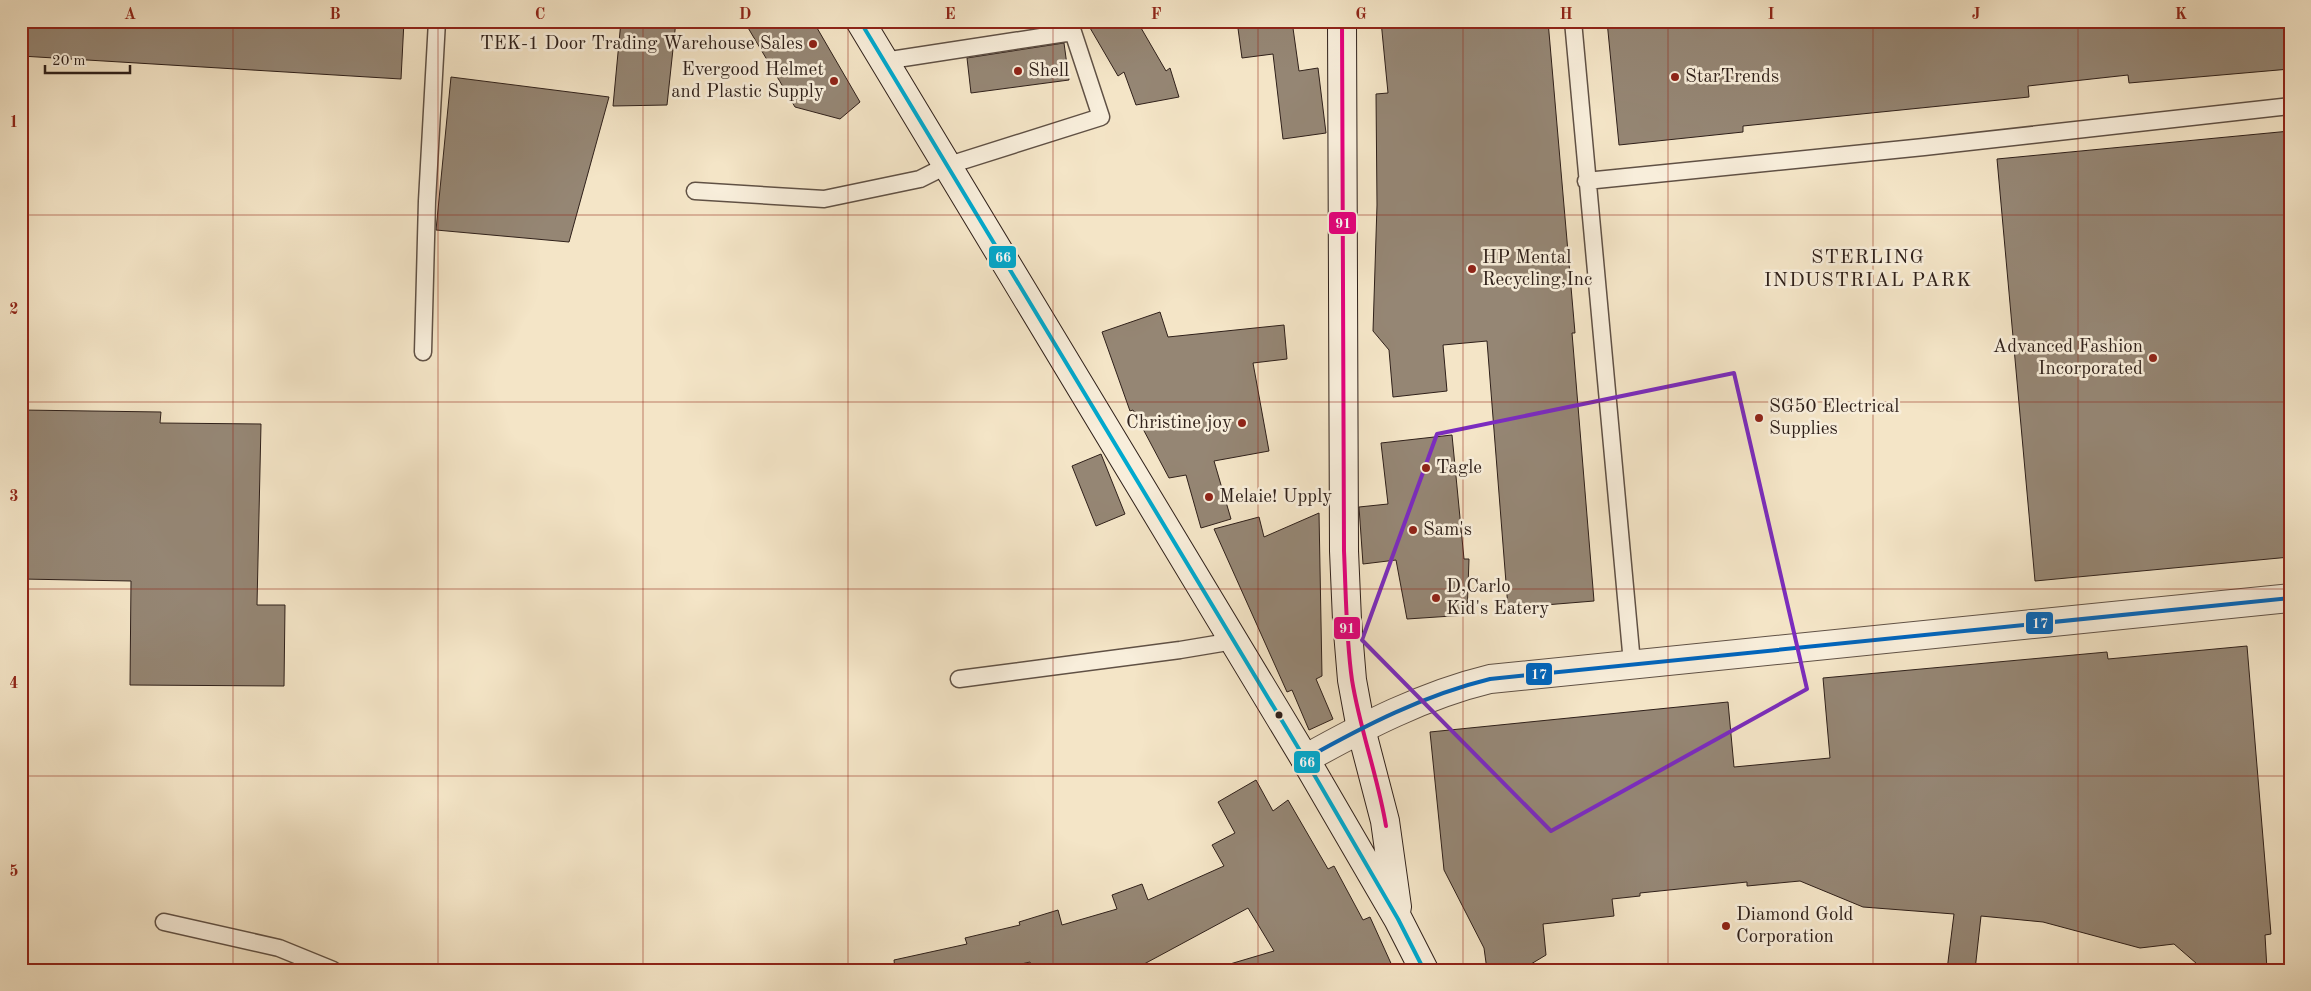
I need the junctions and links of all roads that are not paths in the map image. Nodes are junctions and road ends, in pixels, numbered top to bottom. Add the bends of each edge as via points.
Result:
1 (437, 21) edge
2 (860, 21) edge
3 (1342, 21) edge
4 (1573, 21) edge
5 (884, 61) junction
6 (2290, 106) edge
7 (946, 166) junction
8 (1586, 181) junction
9 (695, 191) dead end
10 (423, 352) dead end
11 (2290, 598) edge
12 (1234, 641) junction
13 (1632, 664) junction
14 (959, 679) dead end
15 (1362, 728) junction
16 (1305, 759) junction
17 (1398, 919) junction
18 (164, 922) dead end
19 (333, 970) edge
20 (1424, 970) edge

1 - 10 lane
2 - 5 street
3 - 15 street via 1344,551 1352,680
4 - 8 lane
5 - 7 street
5 - 7 lane via 1073,32 1101,117
6 - 8 lane
7 - 9 lane via 920,179 824,199
7 - 12 street
8 - 13 lane
11 - 13 street
12 - 14 lane
12 - 16 street
13 - 15 street via 1490,679 1452,688
15 - 16 street
15 - 17 street via 1385,821
16 - 17 street
17 - 20 street
18 - 19 lane via 279,948

